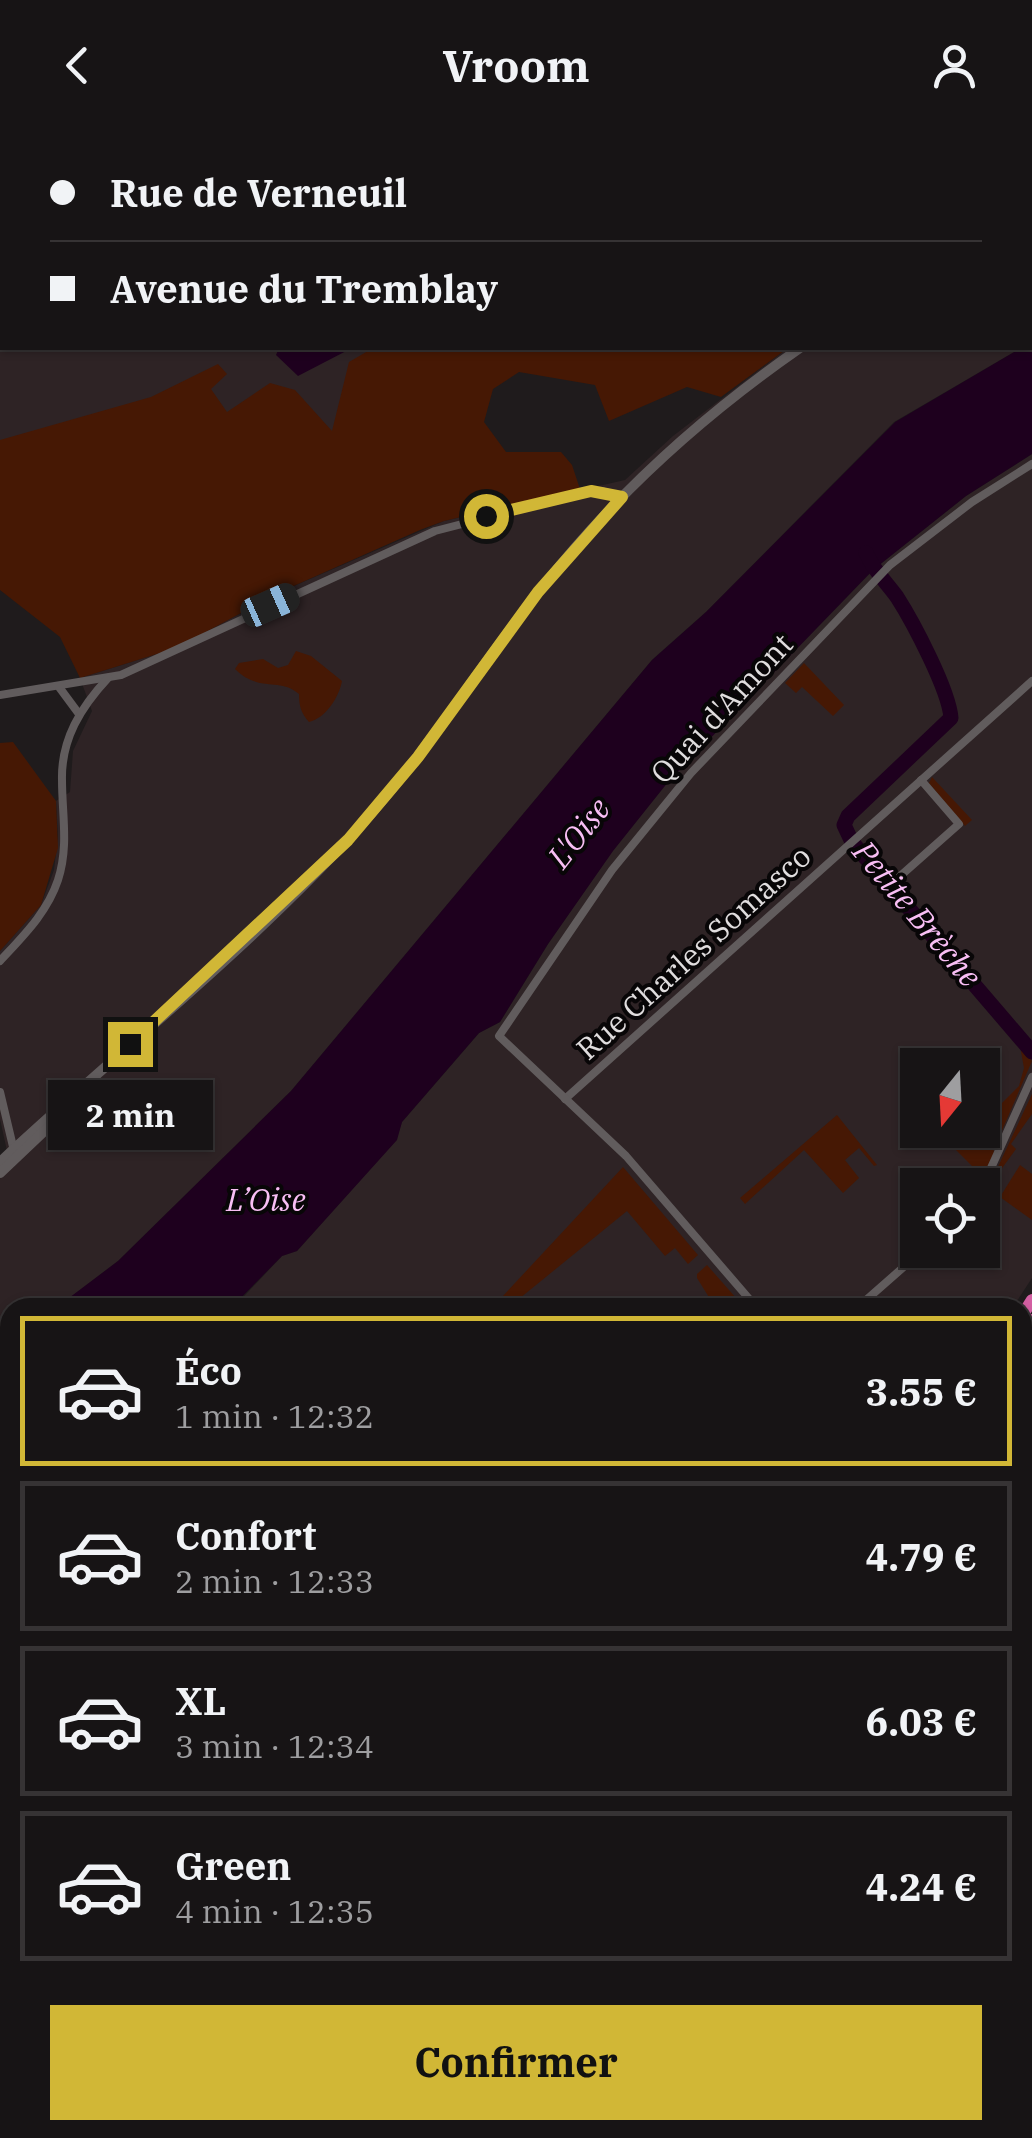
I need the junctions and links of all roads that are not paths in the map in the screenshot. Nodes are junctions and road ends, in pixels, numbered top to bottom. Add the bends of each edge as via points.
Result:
1 (797, 350) edge
2 (1032, 464) edge
3 (622, 497) junction
4 (108, 678) junction
5 (1031, 683) edge
6 (59, 687) junction
7 (0, 695) edge
8 (79, 714) junction
9 (921, 780) junction
10 (898, 878) dead end
11 (0, 961) edge
12 (1032, 1077) edge
13 (0, 1092) edge
14 (566, 1098) junction
15 (8, 1120) junction
16 (24, 1140) junction
17 (13, 1151) junction
18 (0, 1162) edge
19 (991, 1168) edge
20 (0, 1173) edge
21 (903, 1268) edge
22 (748, 1298) edge
23 (868, 1298) edge

1 - 3 main road via 708,418
2 - 14 street, Quai d'Amont via 884,570 644,828 499,1036
3 - 4 street via 591,491 435,530
3 - 16 main road via 538,592 418,757 348,840
4 - 6 street
4 - 8 street
5 - 9 street, Rue Charles Somasco
6 - 7 street
6 - 8 street
8 - 11 street via 62,774 66,846 59,876 35,922
9 - 10 street via 959,824
9 - 14 street, Rue Charles Somasco
12 - 19 street
13 - 15 street
14 - 22 street via 626,1156
15 - 16 street
15 - 17 street
16 - 17 main road
17 - 18 main road
17 - 20 main road
21 - 23 street

